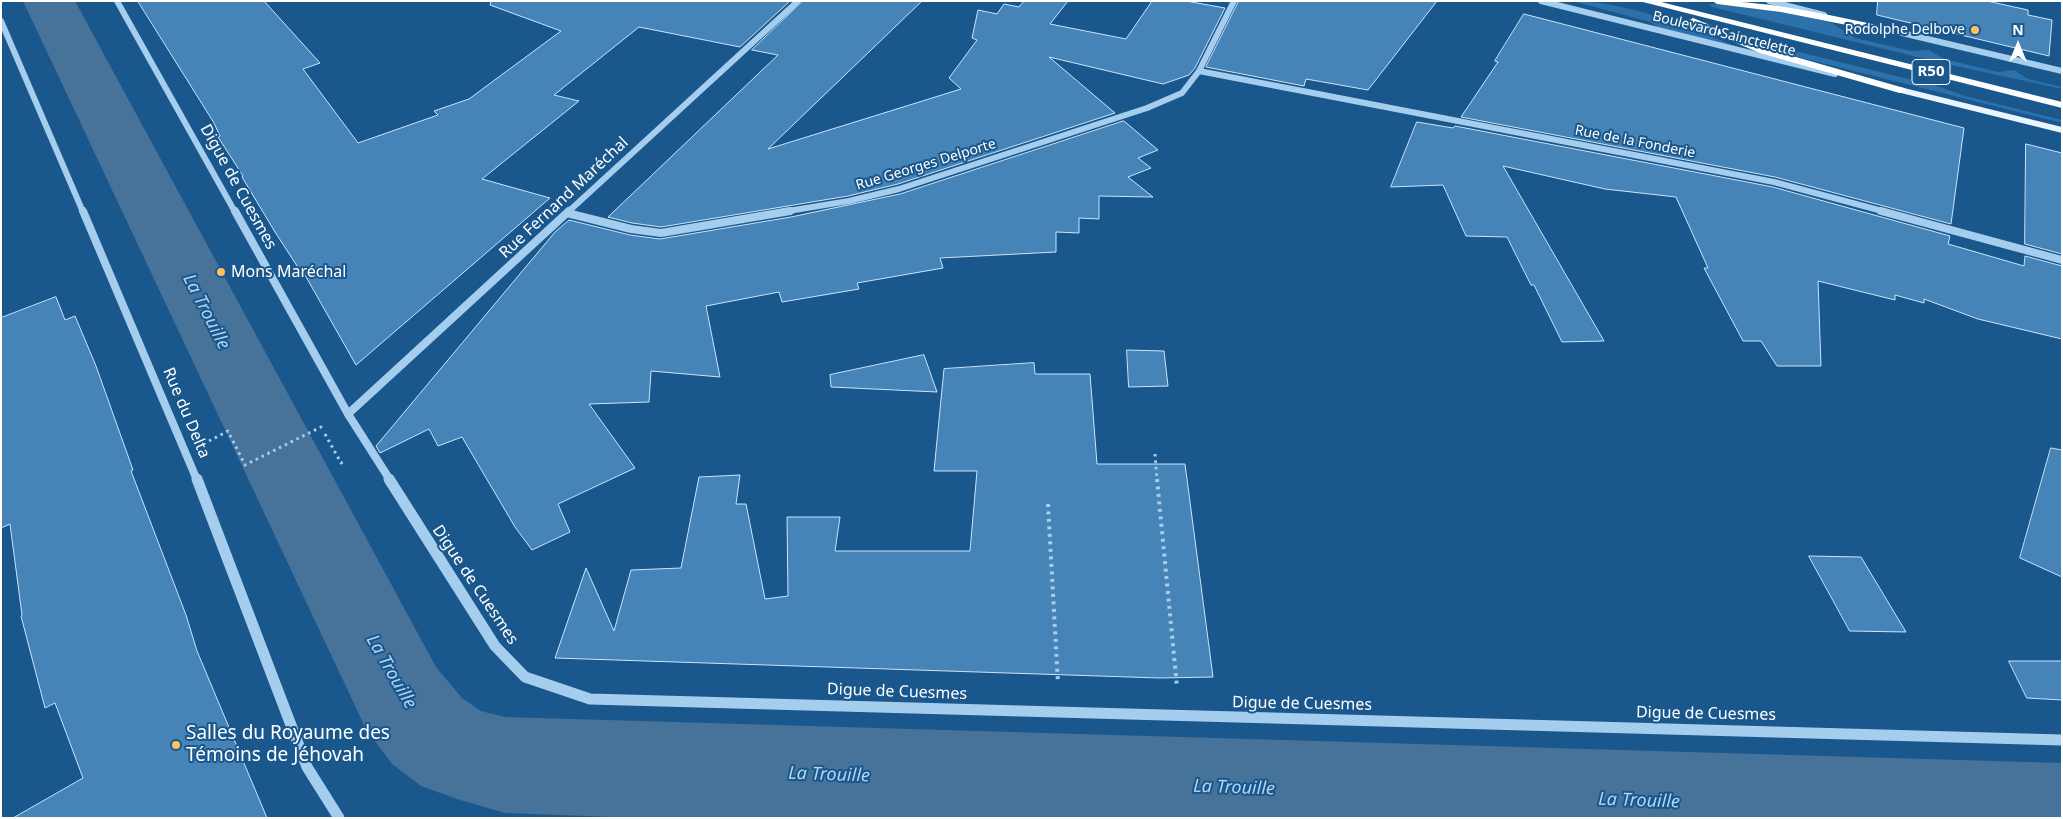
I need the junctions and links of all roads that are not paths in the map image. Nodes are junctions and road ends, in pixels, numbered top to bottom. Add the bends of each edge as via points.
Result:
1 (117, 1) edge
2 (798, 1) edge
3 (1234, 1) edge
4 (1541, 1) edge
5 (1632, 1) edge
6 (1644, 1) edge
7 (1717, 1) edge
8 (1769, 1) edge
9 (1, 21) edge
10 (1887, 30) junction
11 (1199, 71) junction
12 (2062, 71) edge
13 (1900, 90) junction
14 (2062, 105) edge
15 (2062, 130) edge
16 (567, 213) junction
17 (2062, 260) edge
18 (348, 414) junction
19 (2062, 740) edge
20 (339, 818) edge

1 - 18 street, Digue de Cuesmes
2 - 16 street, Rue Fernand Maréchal
3 - 11 street, Rue Georges Delporte
4 - 13 street, Boulevard Sainctelette
5 - 13 highway via 1675,14 1764,50
6 - 14 highway, R50
7 - 10 highway via 1780,9
8 - 10 street
9 - 20 street, Rue du Delta via 187,453 307,768
10 - 12 street
11 - 16 street, Rue Georges Delporte via 1182,92 1147,108 899,189 849,201 661,233
11 - 17 street, Rue de la Fonderie via 1774,182
13 - 15 main road
16 - 18 street, Rue Fernand Maréchal
18 - 19 street, Digue de Cuesmes via 495,646 525,677 590,699

